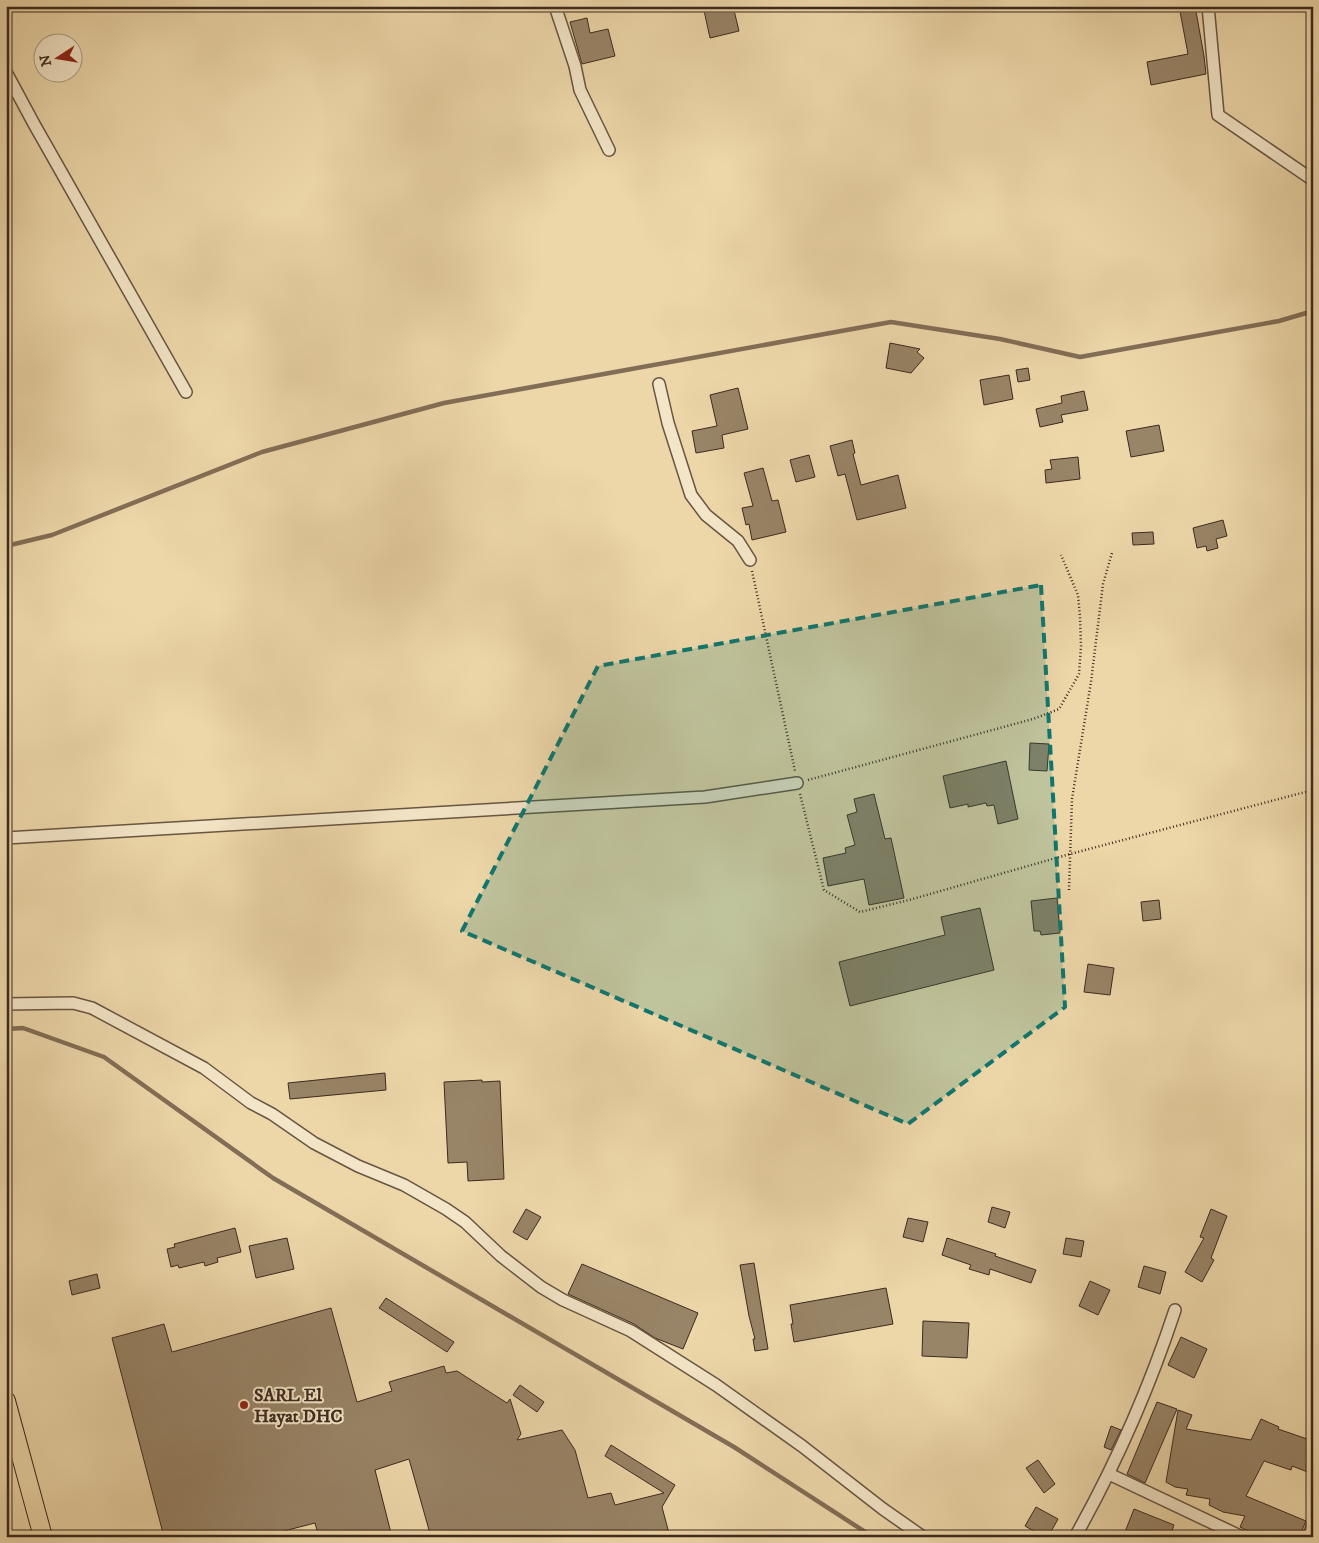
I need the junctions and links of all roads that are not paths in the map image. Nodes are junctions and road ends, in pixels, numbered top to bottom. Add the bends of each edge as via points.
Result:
1 (555, 6) edge
2 (1208, 6) edge
3 (6, 72) edge
4 (609, 150) dead end
5 (1313, 180) edge
6 (660, 384) dead end
7 (186, 392) dead end
8 (750, 560) road end
9 (797, 783) road end
10 (6, 838) edge
11 (6, 1004) edge
12 (1175, 1310) dead end
13 (6, 1401) edge
14 (1109, 1474) junction
15 (1313, 1525) edge
16 (43, 1537) edge
17 (923, 1537) edge
18 (1075, 1537) edge
19 (1242, 1537) edge
20 (1308, 1537) edge

1 - 4 street via 580,90
2 - 5 street via 1218,114
3 - 7 street
6 - 8 street via 668,424 691,495 706,515 738,541
9 - 10 street via 705,797
11 - 17 street via 73,1003 92,1008 204,1068 314,1143 404,1186 465,1222 520,1272 562,1300 631,1331 674,1358 765,1419
12 - 14 street via 1139,1409
13 - 16 main road
14 - 18 street
14 - 19 street
15 - 20 street

